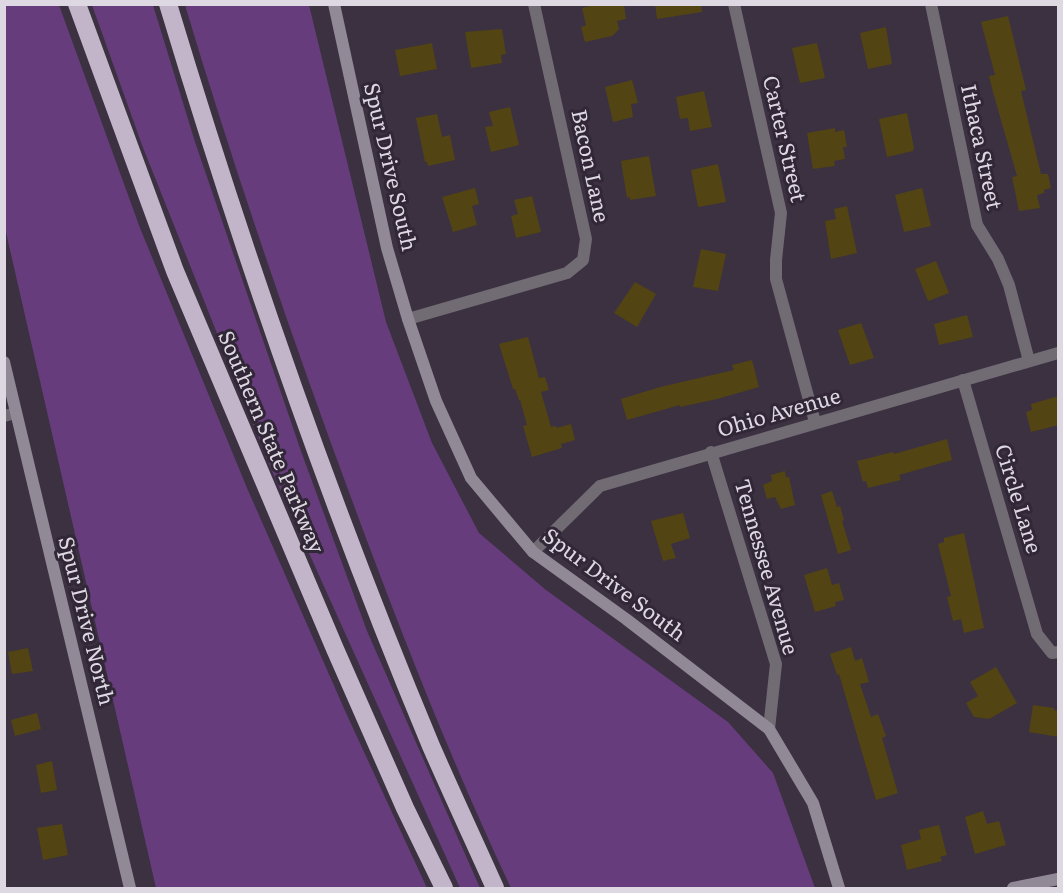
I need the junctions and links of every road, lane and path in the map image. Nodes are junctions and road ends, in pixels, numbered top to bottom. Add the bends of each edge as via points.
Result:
1 (77, 4) edge
2 (168, 4) edge
3 (534, 4) edge
4 (734, 4) edge
5 (932, 4) edge
6 (336, 5) edge
7 (408, 319) junction
8 (1059, 353) edge
9 (1029, 361) junction
10 (4, 362) edge
11 (963, 380) junction
12 (10, 414) edge
13 (815, 422) junction
14 (711, 452) junction
15 (533, 552) junction
16 (1059, 652) edge
17 (769, 729) junction
18 (1059, 880) edge
19 (130, 888) edge
20 (444, 888) edge
21 (495, 888) edge
22 (839, 888) edge
23 (1013, 888) edge
24 (1039, 888) edge

1 - 20 highway, Southern State Parkway via 180,282 334,649
2 - 21 highway, Southern State Parkway via 245,248 364,580
3 - 7 street, Bacon Lane via 586,239 583,260 567,273
4 - 13 street, Carter Street via 781,213 776,279
5 - 9 street, Ithaca Street via 977,225 1009,285
6 - 7 street, Spur Drive South via 387,248
7 - 15 street, Spur Drive South via 436,401 471,478
8 - 9 street, Ohio Avenue
9 - 11 street, Ohio Avenue
10 - 12 street, Spur Drive North
11 - 13 street, Ohio Avenue
11 - 16 street, Circle Lane via 1037,634 1052,652
12 - 19 street, Spur Drive North
13 - 14 street, Ohio Avenue
14 - 15 street, Ohio Avenue via 600,486
14 - 17 street, Tennessee Avenue via 776,664
15 - 17 street, Spur Drive South
17 - 22 street, Spur Drive South via 813,803
18 - 23 street
18 - 24 street

